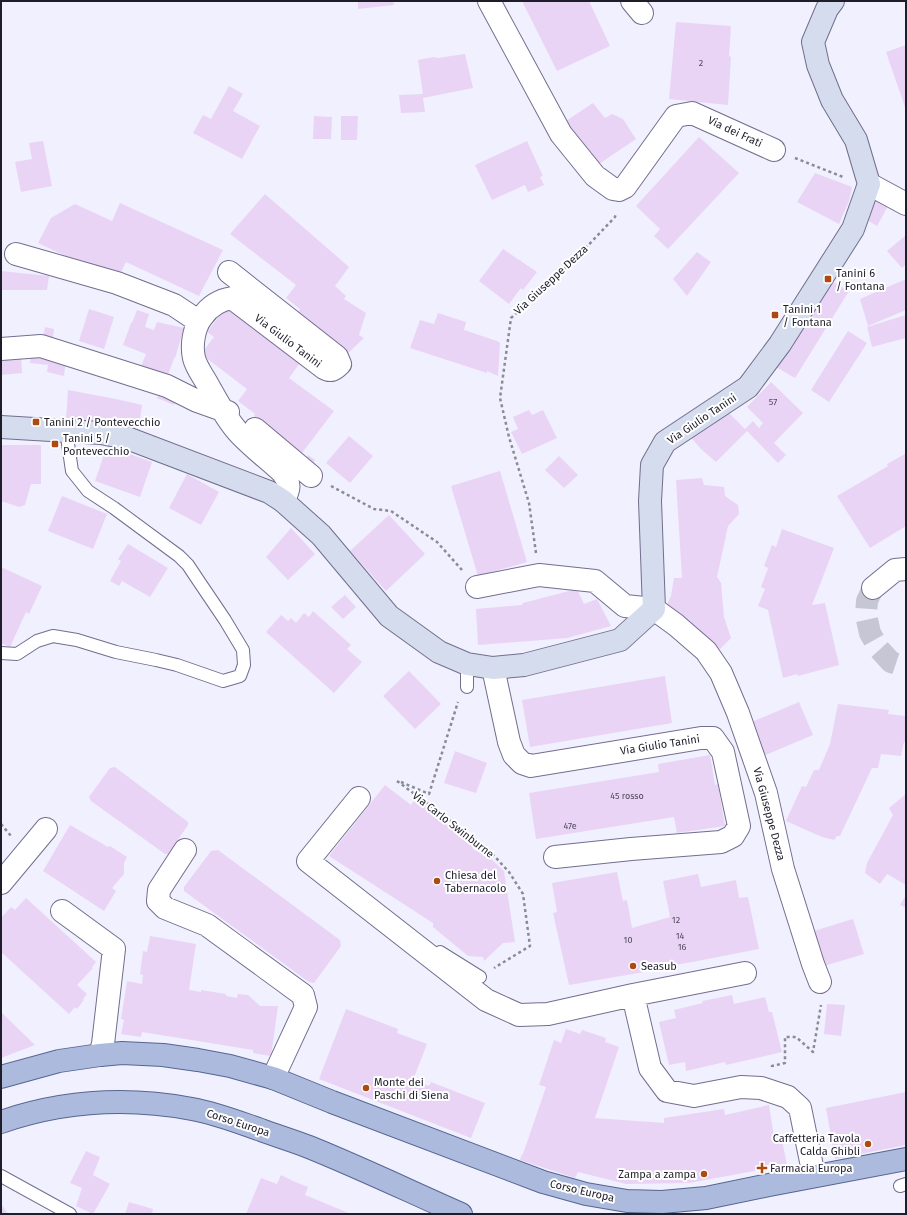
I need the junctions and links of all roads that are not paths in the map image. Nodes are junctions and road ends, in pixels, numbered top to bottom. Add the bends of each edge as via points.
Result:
1 (489, 1) edge
2 (833, 1) edge
3 (774, 150) road end
4 (869, 184) junction
5 (906, 204) edge
6 (16, 254) dead end
7 (229, 272) dead end
8 (198, 321) junction
9 (1, 349) edge
10 (223, 411) junction
11 (1, 427) edge
12 (66, 430) junction
13 (311, 476) road end
14 (283, 502) junction
15 (906, 569) edge
16 (477, 587) road end
17 (873, 588) tunnel mouth
18 (654, 608) junction
19 (1, 653) edge
20 (467, 664) junction
21 (493, 668) junction
22 (467, 687) road end
23 (359, 798) dead end
24 (46, 828) dead end
25 (185, 850) dead end
26 (555, 857) dead end
27 (1, 883) edge
28 (62, 911) dead end
29 (374, 912) junction
30 (745, 973) dead end
31 (480, 977) road end
32 (820, 982) road end
33 (633, 995) junction
34 (100, 1055) junction
35 (1, 1077) edge
36 (273, 1078) junction
37 (1, 1122) edge
38 (906, 1159) edge
39 (1, 1176) edge
40 (814, 1176) junction
41 (70, 1214) edge
42 (462, 1214) edge

1 - 3 street, Via dei Frati via 561,134 595,176 613,189 618,200 624,186 676,116 692,113
2 - 4 main road via 813,42 818,65 832,100 856,140
4 - 5 street
4 - 18 main road, Via Giulio Tanini via 853,229 780,344 748,387 666,442 652,466 650,501
6 - 8 street via 117,283 174,305
7 - 8 street, Via Giulio Tanini via 337,357 340,364 334,370 324,368 232,298 216,304
8 - 10 street via 193,348 194,358
9 - 10 street via 40,346 167,386
10 - 13 street via 238,416
10 - 14 street via 238,432 286,478 288,492
11 - 12 main road
12 - 14 main road via 127,438 269,492
12 - 19 lane via 72,471 88,492 152,535 188,565 243,650 244,665 240,676 223,681 178,665 53,636 17,654
14 - 20 main road via 321,535 390,616 439,652
15 - 17 street via 895,570
16 - 18 street via 539,575 596,581 625,606
18 - 21 main road via 620,640 524,665
18 - 32 street, Via Giuseppe Dezza via 706,651 721,673 766,793 784,869
20 - 21 main road
20 - 22 lane
21 - 26 street, Via Giulio Tanini via 508,742 514,756 522,763 531,766 701,738 713,738 723,752 738,826 733,836 721,842 631,848
23 - 29 street via 308,861
24 - 27 street
25 - 36 street via 158,890 158,901 165,908 207,925 303,995 306,1007
28 - 34 street via 114,949
29 - 31 lane
29 - 33 street via 486,1000 519,1015 548,1014
30 - 33 street
33 - 40 street via 650,1068 667,1091 694,1096 741,1087 761,1088 788,1097 800,1108
34 - 35 main road, Corso Europa via 59,1061
34 - 36 main road, Corso Europa via 164,1055 230,1066
36 - 40 main road, Corso Europa via 544,1182 586,1194 627,1201 662,1202 706,1198
37 - 42 main road, Corso Europa via 36,1112 102,1102 192,1109 308,1147
38 - 40 main road, Corso Europa
39 - 41 lane

